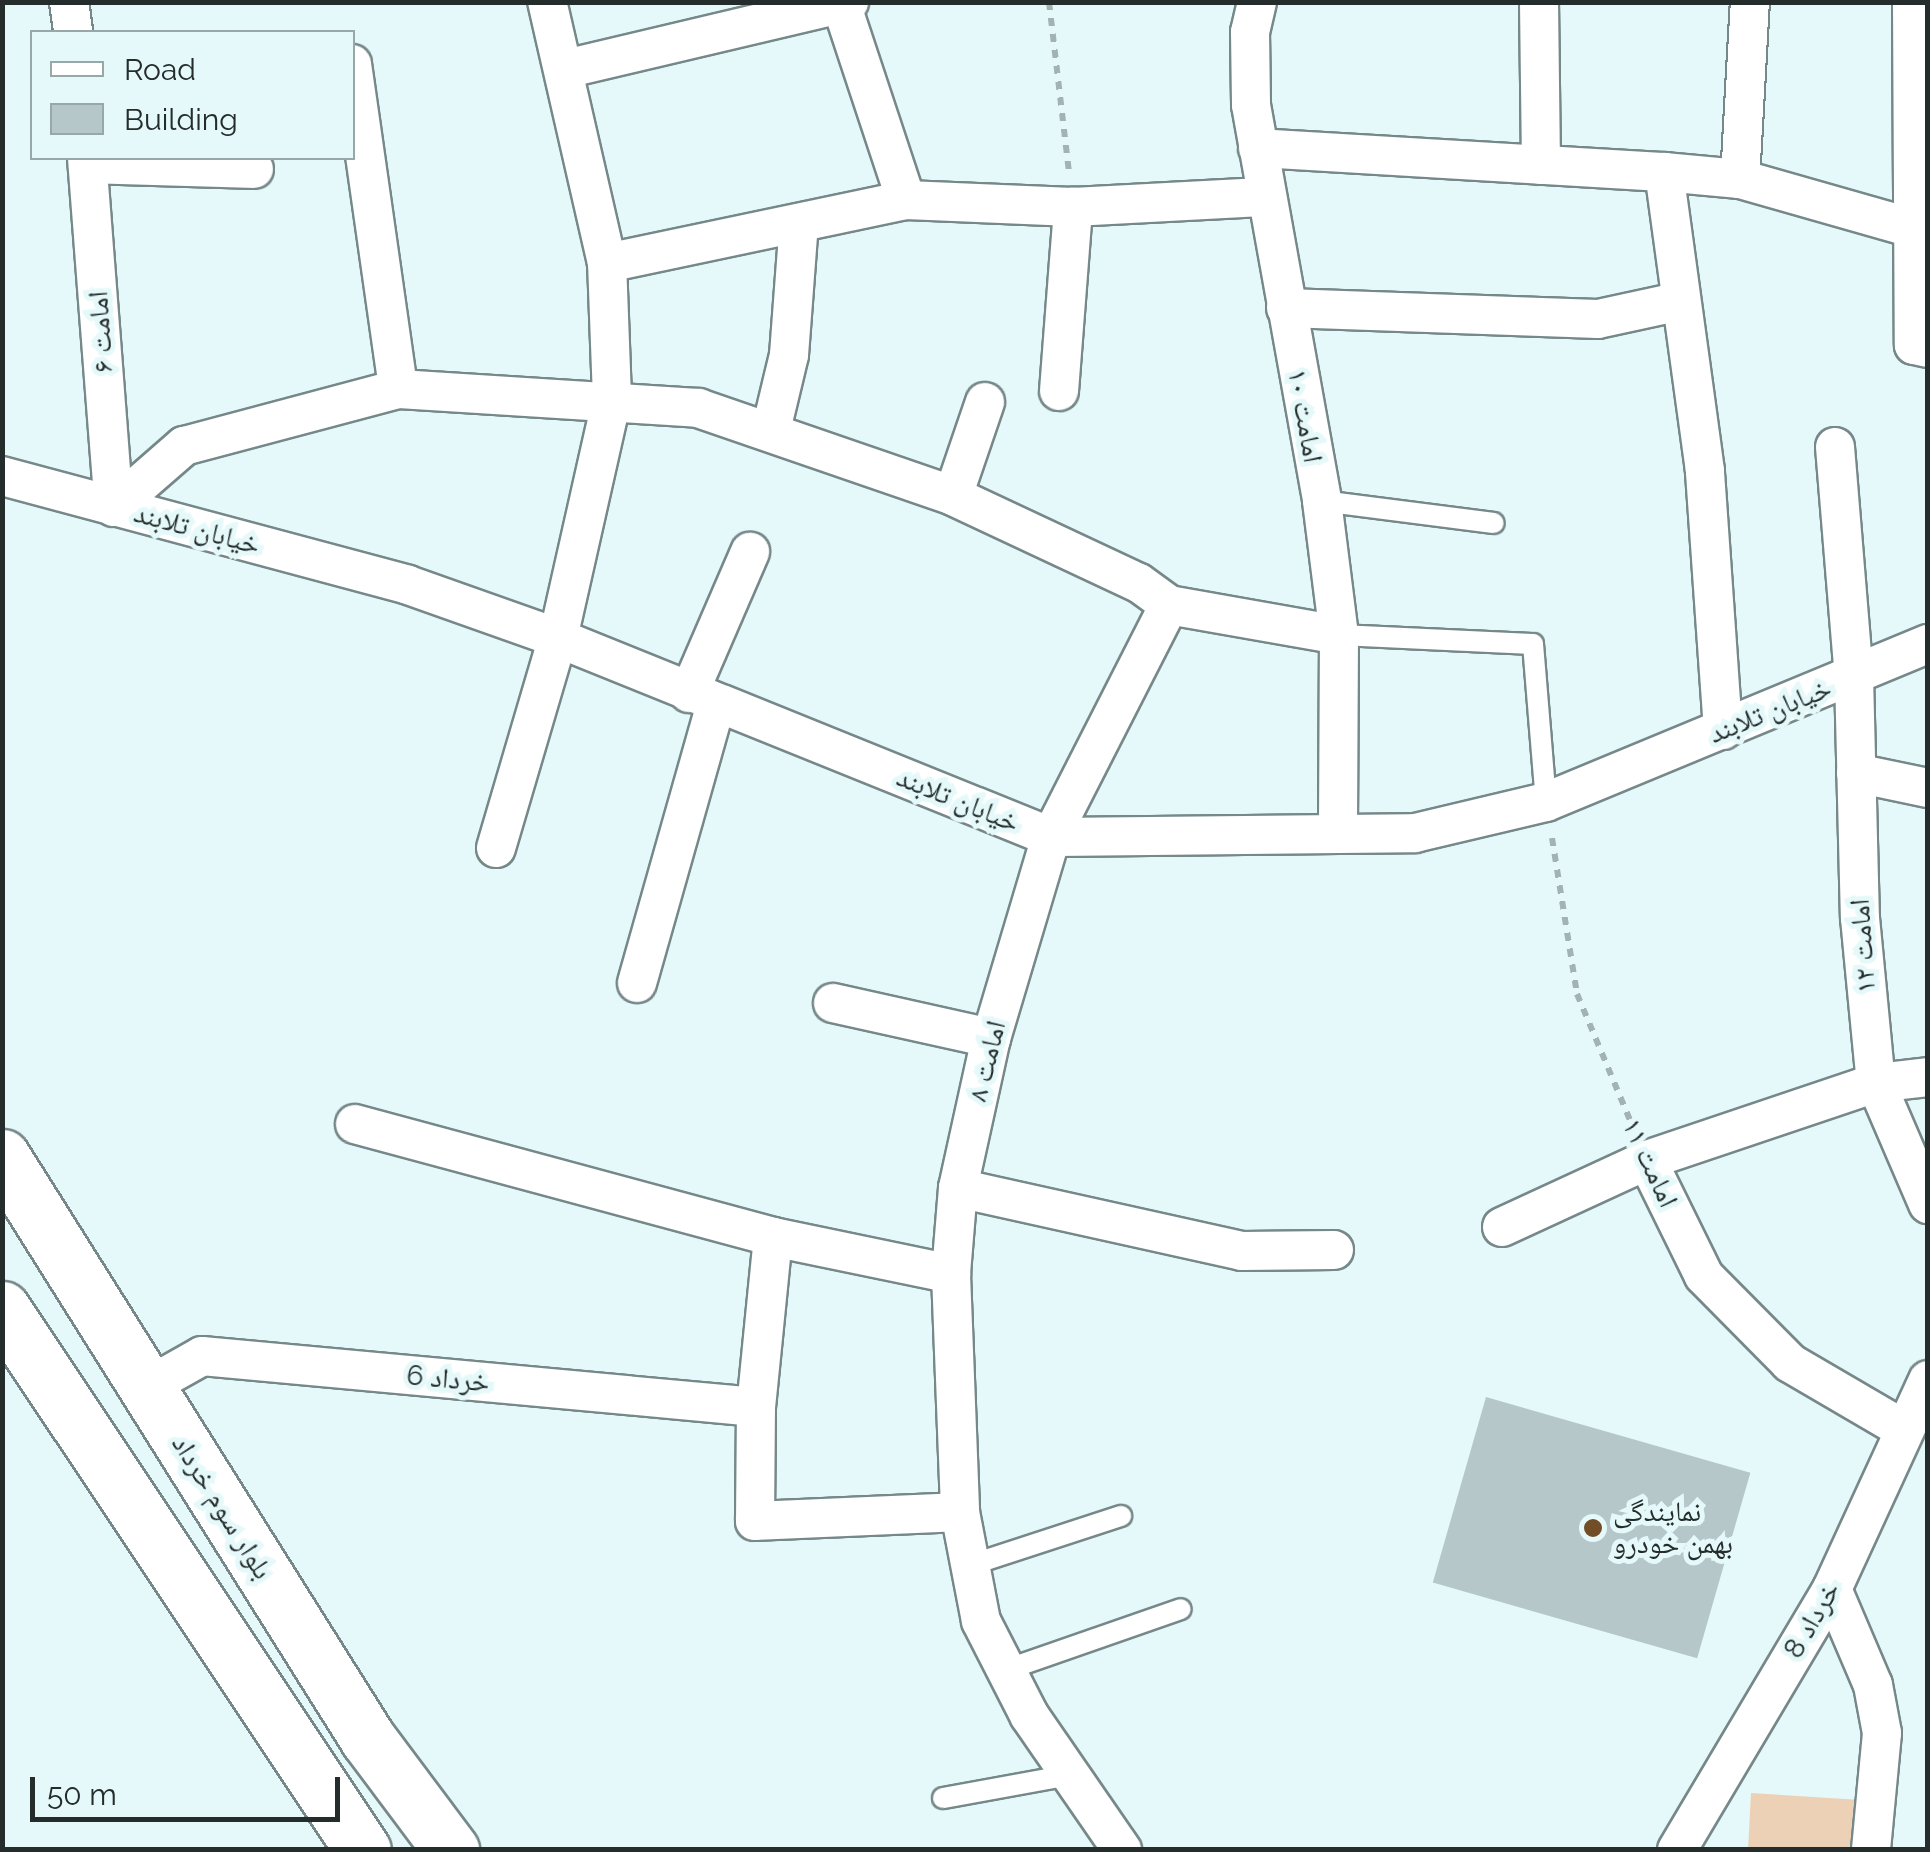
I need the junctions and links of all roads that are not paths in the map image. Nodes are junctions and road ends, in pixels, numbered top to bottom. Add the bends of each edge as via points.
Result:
1 (70, 2) edge
2 (547, 2) edge
3 (1257, 2) edge
4 (1539, 2) edge
5 (1750, 2) edge
6 (1912, 2) edge
7 (845, 3) edge
8 (714, 18) edge
9 (73, 30) edge
10 (565, 69) junction
11 (355, 85) edge
12 (1922, 112) edge
13 (1258, 148) junction
14 (88, 161) edge
15 (1541, 165) junction
16 (254, 169) dead end
17 (1664, 172) junction
18 (1740, 179) junction
19 (1267, 197) junction
20 (906, 200) junction
21 (1074, 207) junction
22 (799, 223) junction
23 (1915, 229) junction
24 (607, 264) junction
25 (1681, 301) junction
26 (1286, 308) junction
27 (1928, 348) edge
28 (398, 389) junction
29 (1059, 391) dead end
30 (612, 398) junction
31 (984, 402) dead end
32 (771, 430) junction
33 (1835, 447) dead end
34 (2, 476) edge
35 (953, 496) junction
36 (1322, 501) junction
37 (114, 507) junction
38 (1494, 523) dead end
39 (750, 552) dead end
40 (1169, 605) junction
41 (1339, 635) junction
42 (558, 638) junction
43 (1928, 644) edge
44 (1854, 676) junction
45 (702, 699) junction
46 (1723, 730) junction
47 (1856, 773) junction
48 (1928, 788) edge
49 (1546, 802) junction
50 (1338, 832) junction
51 (1051, 837) junction
52 (496, 848) dead end
53 (637, 983) dead end
54 (833, 1003) dead end
55 (990, 1038) junction
56 (1928, 1077) edge
57 (1876, 1083) junction
58 (355, 1124) dead end
59 (2, 1157) edge
60 (1647, 1160) junction
61 (958, 1188) junction
62 (1928, 1204) edge
63 (1502, 1228) dead end
64 (774, 1237) junction
65 (1334, 1250) dead end
66 (951, 1274) junction
67 (2, 1310) edge
68 (1928, 1380) edge
69 (147, 1387) junction
70 (756, 1406) junction
71 (1903, 1428) junction
72 (960, 1512) junction
73 (1121, 1516) dead end
74 (970, 1566) junction
75 (1832, 1589) junction
76 (1181, 1609) dead end
77 (1003, 1671) junction
78 (1070, 1775) junction
79 (943, 1798) dead end
80 (363, 1850) edge
81 (450, 1850) edge
82 (1122, 1850) edge
83 (1676, 1850) edge
84 (1872, 1850) edge

1 - 9 street
2 - 10 street
3 - 13 street, امامت ۱۰ via 1250,32
4 - 15 street
5 - 18 street
6 - 12 street
7 - 8 street
7 - 20 street
8 - 10 street
10 - 24 street
11 - 28 street
12 - 23 street
13 - 15 street
13 - 19 street, امامت ۱۰
14 - 16 street
14 - 37 street, امامت ۶
15 - 17 street
17 - 18 street
17 - 25 street
18 - 23 street
19 - 21 street
19 - 26 street, امامت ۱۰
20 - 21 street
20 - 22 street
21 - 29 street
22 - 24 street
22 - 32 street via 789,355
23 - 27 street via 1914,345
24 - 30 street
25 - 26 street via 1598,319
25 - 46 street via 1705,472
26 - 36 street, امامت ۱۰
28 - 30 street
28 - 37 street via 184,446
30 - 32 street via 698,408
30 - 42 street
31 - 35 street
32 - 35 street
33 - 44 street, امامت ۱۲
34 - 37 street, خیابان تلابند
35 - 40 street via 1139,584
36 - 38 lane
36 - 41 street, امامت ۱۰
37 - 42 street, خیابان تلابند via 408,585
39 - 45 street
40 - 41 street
40 - 51 street, امامت ۸
41 - 49 lane via 1533,644
41 - 50 street, امامت ۱۰
42 - 45 street, خیابان تلابند
42 - 52 street
43 - 44 street, خیابان تلابند
44 - 46 street, خیابان تلابند
44 - 47 street, امامت ۱۲
45 - 51 street, خیابان تلابند
45 - 53 street
46 - 49 street, خیابان تلابند
47 - 48 street
47 - 57 street, امامت ۱۲ via 1860,918
49 - 50 street, خیابان تلابند via 1414,834
50 - 51 street, خیابان تلابند
51 - 55 street, امامت ۸
54 - 55 street
55 - 61 street, امامت ۸
56 - 57 street
57 - 60 street
57 - 62 street, امامت ۱۲
58 - 64 street
59 - 69 main road, بلوار سوم خرداد
60 - 63 street
60 - 71 street, امامت ۱۱ via 1704,1276 1790,1363
61 - 65 street via 1242,1251
61 - 66 street, امامت ۸
64 - 66 street
64 - 70 street
66 - 72 street, امامت ۸
67 - 80 main road
68 - 71 street, خرداد 8
69 - 70 street, خرداد 6 via 202,1356
69 - 81 main road, بلوار سوم خرداد via 368,1739
70 - 72 street via 754,1521
71 - 75 street, خرداد 8
72 - 74 street, امامت ۸
73 - 74 lane
74 - 77 street, امامت ۸ via 981,1621
75 - 83 street, خرداد 8
75 - 84 street via 1873,1685 1882,1733
76 - 77 lane
77 - 78 street, امامت ۸
78 - 79 lane
78 - 82 street, امامت ۸

